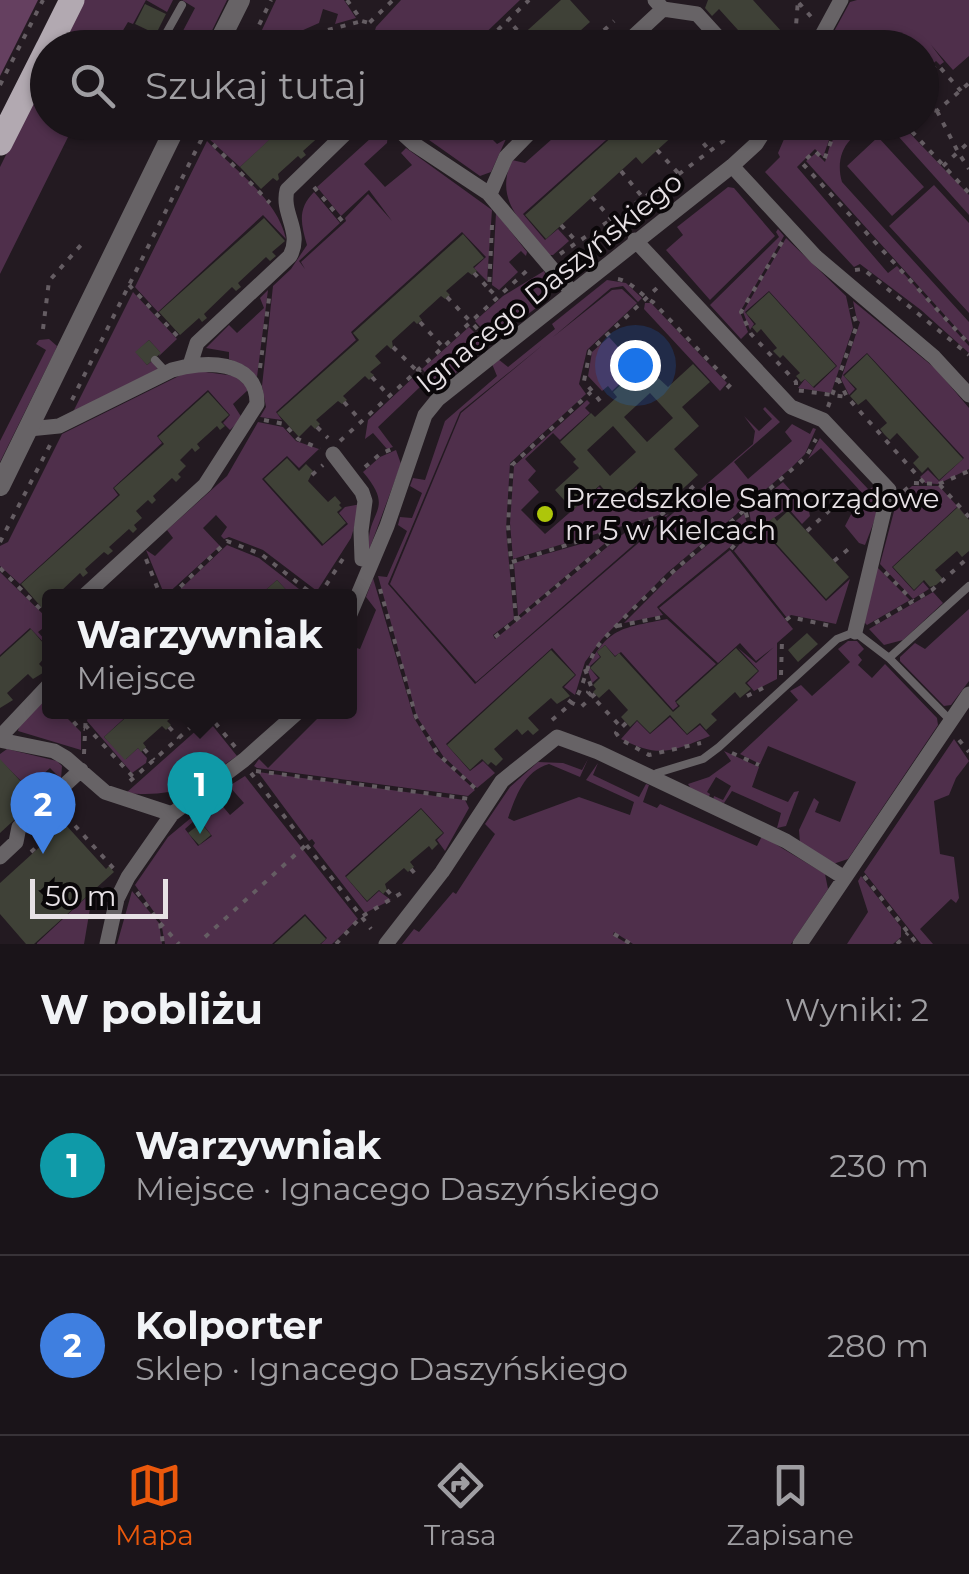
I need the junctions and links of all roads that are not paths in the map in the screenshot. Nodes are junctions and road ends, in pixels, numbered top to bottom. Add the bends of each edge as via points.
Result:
1 (72, 0) edge
2 (240, 0) edge
3 (841, 0) edge
4 (659, 4) edge
5 (182, 5) dead end
6 (57, 30) edge
7 (168, 30) edge
8 (225, 30) edge
9 (637, 30) edge
10 (712, 30) edge
11 (825, 30) edge
12 (30, 84) edge
13 (169, 140) edge
14 (338, 140) edge
15 (410, 140) edge
16 (523, 140) edge
17 (759, 140) edge
18 (0, 143) edge
19 (732, 166) junction
20 (492, 197) junction
21 (635, 240) junction
22 (571, 291) junction
23 (190, 364) junction
24 (969, 394) edge
25 (29, 428) junction
26 (328, 460) road end
27 (0, 486) edge
28 (372, 561) junction
29 (969, 586) edge
30 (92, 589) edge
31 (357, 597) edge
32 (861, 629) junction
33 (888, 658) junction
34 (42, 693) edge
35 (969, 694) edge
36 (290, 719) edge
37 (951, 721) junction
38 (0, 739) edge
39 (80, 770) junction
40 (653, 779) junction
41 (172, 814) junction
42 (0, 857) edge
43 (843, 877) junction
44 (106, 944) edge
45 (386, 944) edge
46 (800, 944) edge

1 - 6 main road
2 - 8 street
3 - 11 street
4 - 9 street
4 - 10 street via 698,14
5 - 7 lane
12 - 18 main road
13 - 25 street
14 - 23 street via 287,190 295,247 197,344
15 - 20 street
16 - 20 street via 506,157
17 - 19 street, Ignacego Daszyńskiego
19 - 21 street, Ignacego Daszyńskiego
19 - 24 street via 816,257
20 - 22 street
21 - 22 street, Ignacego Daszyńskiego
21 - 32 street via 791,407 823,420 889,490
22 - 28 street, Ignacego Daszyńskiego via 425,415
23 - 25 street via 161,367 59,426
23 - 30 street via 232,368 248,380 256,404 206,485
25 - 27 street
26 - 28 street via 362,492 362,558
28 - 31 street, Ignacego Daszyńskiego
29 - 33 lane
32 - 33 lane
32 - 40 lane via 837,639 703,759
33 - 37 lane
34 - 38 street
35 - 37 street
36 - 41 street
37 - 43 street
38 - 39 street via 54,751
39 - 41 street via 105,792
39 - 42 street via 18,827 16,842
40 - 43 street via 786,841
40 - 45 street via 557,737 502,781
41 - 44 street via 128,877
43 - 46 street

